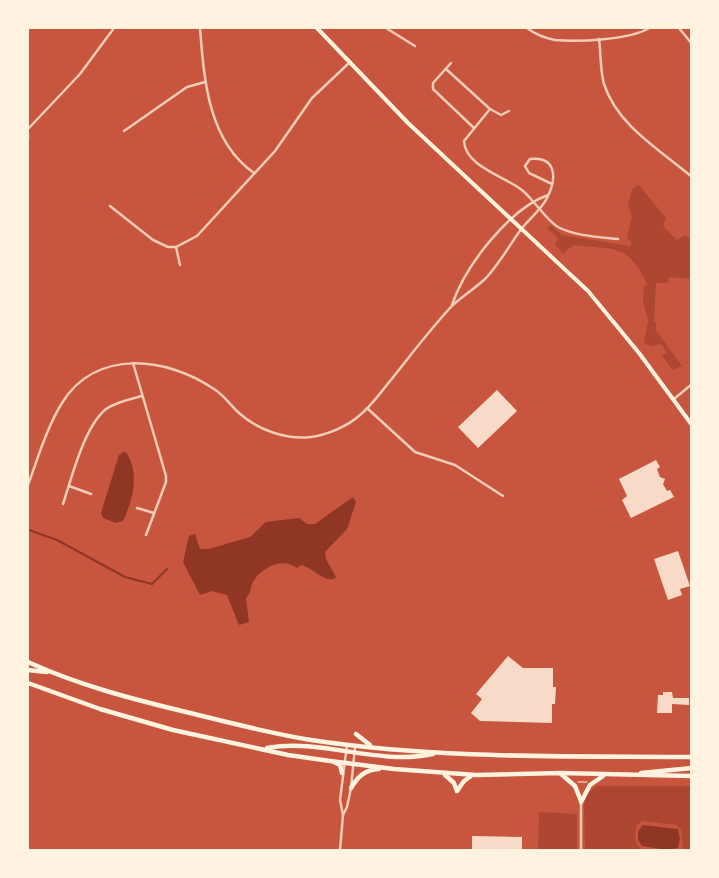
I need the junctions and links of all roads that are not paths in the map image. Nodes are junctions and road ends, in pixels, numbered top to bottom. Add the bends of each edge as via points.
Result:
1 (114, 28) edge
2 (200, 28) edge
3 (317, 28) edge
4 (386, 28) edge
5 (527, 28) edge
6 (650, 28) edge
7 (678, 28) edge
8 (599, 39) junction
9 (692, 44) edge
10 (415, 46) dead end
11 (349, 63) junction
12 (451, 63) dead end
13 (446, 69) junction
14 (206, 82) junction
15 (490, 109) junction
16 (509, 111) dead end
17 (28, 128) edge
18 (474, 128) junction
19 (124, 131) dead end
20 (28, 134) edge
21 (28, 138) edge
22 (254, 173) junction
23 (692, 178) edge
24 (552, 184) junction
25 (548, 195) junction
26 (533, 201) junction
27 (110, 206) dead end
28 (540, 208) junction
29 (512, 220) junction
30 (521, 229) junction
31 (618, 239) dead end
32 (176, 248) junction
33 (180, 265) dead end
34 (452, 306) junction
35 (133, 363) junction
36 (692, 384) edge
37 (142, 396) junction
38 (674, 399) junction
39 (367, 408) junction
40 (692, 425) edge
41 (28, 485) edge
42 (69, 486) junction
43 (91, 494) dead end
44 (503, 496) dead end
45 (63, 504) dead end
46 (138, 508) dead end
47 (154, 513) junction
48 (146, 535) dead end
49 (28, 662) edge
50 (28, 670) edge
51 (48, 672) junction
52 (28, 683) edge
53 (356, 734) dead end
54 (347, 744) junction
55 (355, 745) junction
56 (373, 747) junction
57 (265, 749) junction
58 (346, 752) junction
59 (354, 753) junction
60 (436, 753) junction
61 (692, 756) edge
62 (330, 761) junction
63 (344, 762) junction
64 (353, 763) junction
65 (692, 768) edge
66 (394, 769) junction
67 (342, 773) junction
68 (442, 773) junction
69 (560, 774) junction
70 (476, 775) junction
71 (607, 775) junction
72 (630, 775) junction
73 (692, 776) edge
74 (351, 788) junction
75 (581, 802) junction
76 (343, 815) junction
77 (340, 850) edge
78 (581, 850) edge

1 - 17 street via 80,74
2 - 14 street
3 - 11 main road
4 - 10 street
5 - 8 street via 555,40
6 - 8 street via 635,35
7 - 9 street
8 - 23 street via 603,82 611,103 622,119
11 - 22 street via 312,98 275,151
11 - 29 main road
12 - 13 street
13 - 15 street
13 - 18 street via 433,83 433,89
14 - 19 street via 187,87
14 - 22 street via 220,135 232,154
15 - 16 street via 501,114
15 - 18 street
18 - 26 street via 464,141 468,152 485,170 519,188
20 - 21 street
22 - 32 street via 198,236
24 - 24 street via 553,170 549,162 530,159 526,166 529,173
24 - 25 street
25 - 26 street
25 - 28 street
26 - 28 street
26 - 29 street
27 - 32 street via 153,240
28 - 30 street
28 - 31 street via 557,226 582,234
29 - 30 main road
29 - 34 street via 476,258 463,277
30 - 34 street via 489,275
30 - 38 main road via 596,300
32 - 33 street
34 - 39 street
35 - 37 street
35 - 39 street via 155,364 196,378 216,390 245,418 266,430 284,435 310,437 324,434 349,422
35 - 41 street via 105,369 75,386 62,403
36 - 38 street
37 - 42 street via 106,409 86,441
37 - 47 street via 166,476
38 - 40 main road
39 - 44 street via 415,452 455,465
42 - 43 street
42 - 45 street
46 - 47 street
47 - 48 street
49 - 51 highway
50 - 51 highway
51 - 54 highway via 239,726
52 - 57 highway via 100,709 173,730
53 - 56 highway
54 - 55 highway
54 - 58 street
55 - 56 highway
55 - 59 street
56 - 60 highway
57 - 58 highway via 293,745
57 - 62 highway
58 - 59 highway
58 - 63 street
59 - 60 highway via 405,758
59 - 64 street
60 - 61 highway
62 - 63 highway
62 - 67 highway via 340,766
63 - 64 highway
63 - 67 street
64 - 66 highway
64 - 74 street
65 - 72 highway
66 - 68 highway
66 - 74 highway via 365,772
67 - 76 street via 340,800
68 - 70 highway
68 - 70 highway via 452,780 457,790 464,781
69 - 70 highway
69 - 71 highway
69 - 75 highway via 575,786
71 - 72 highway
71 - 75 highway via 590,784
72 - 73 highway
74 - 76 street
75 - 78 street
76 - 77 street

